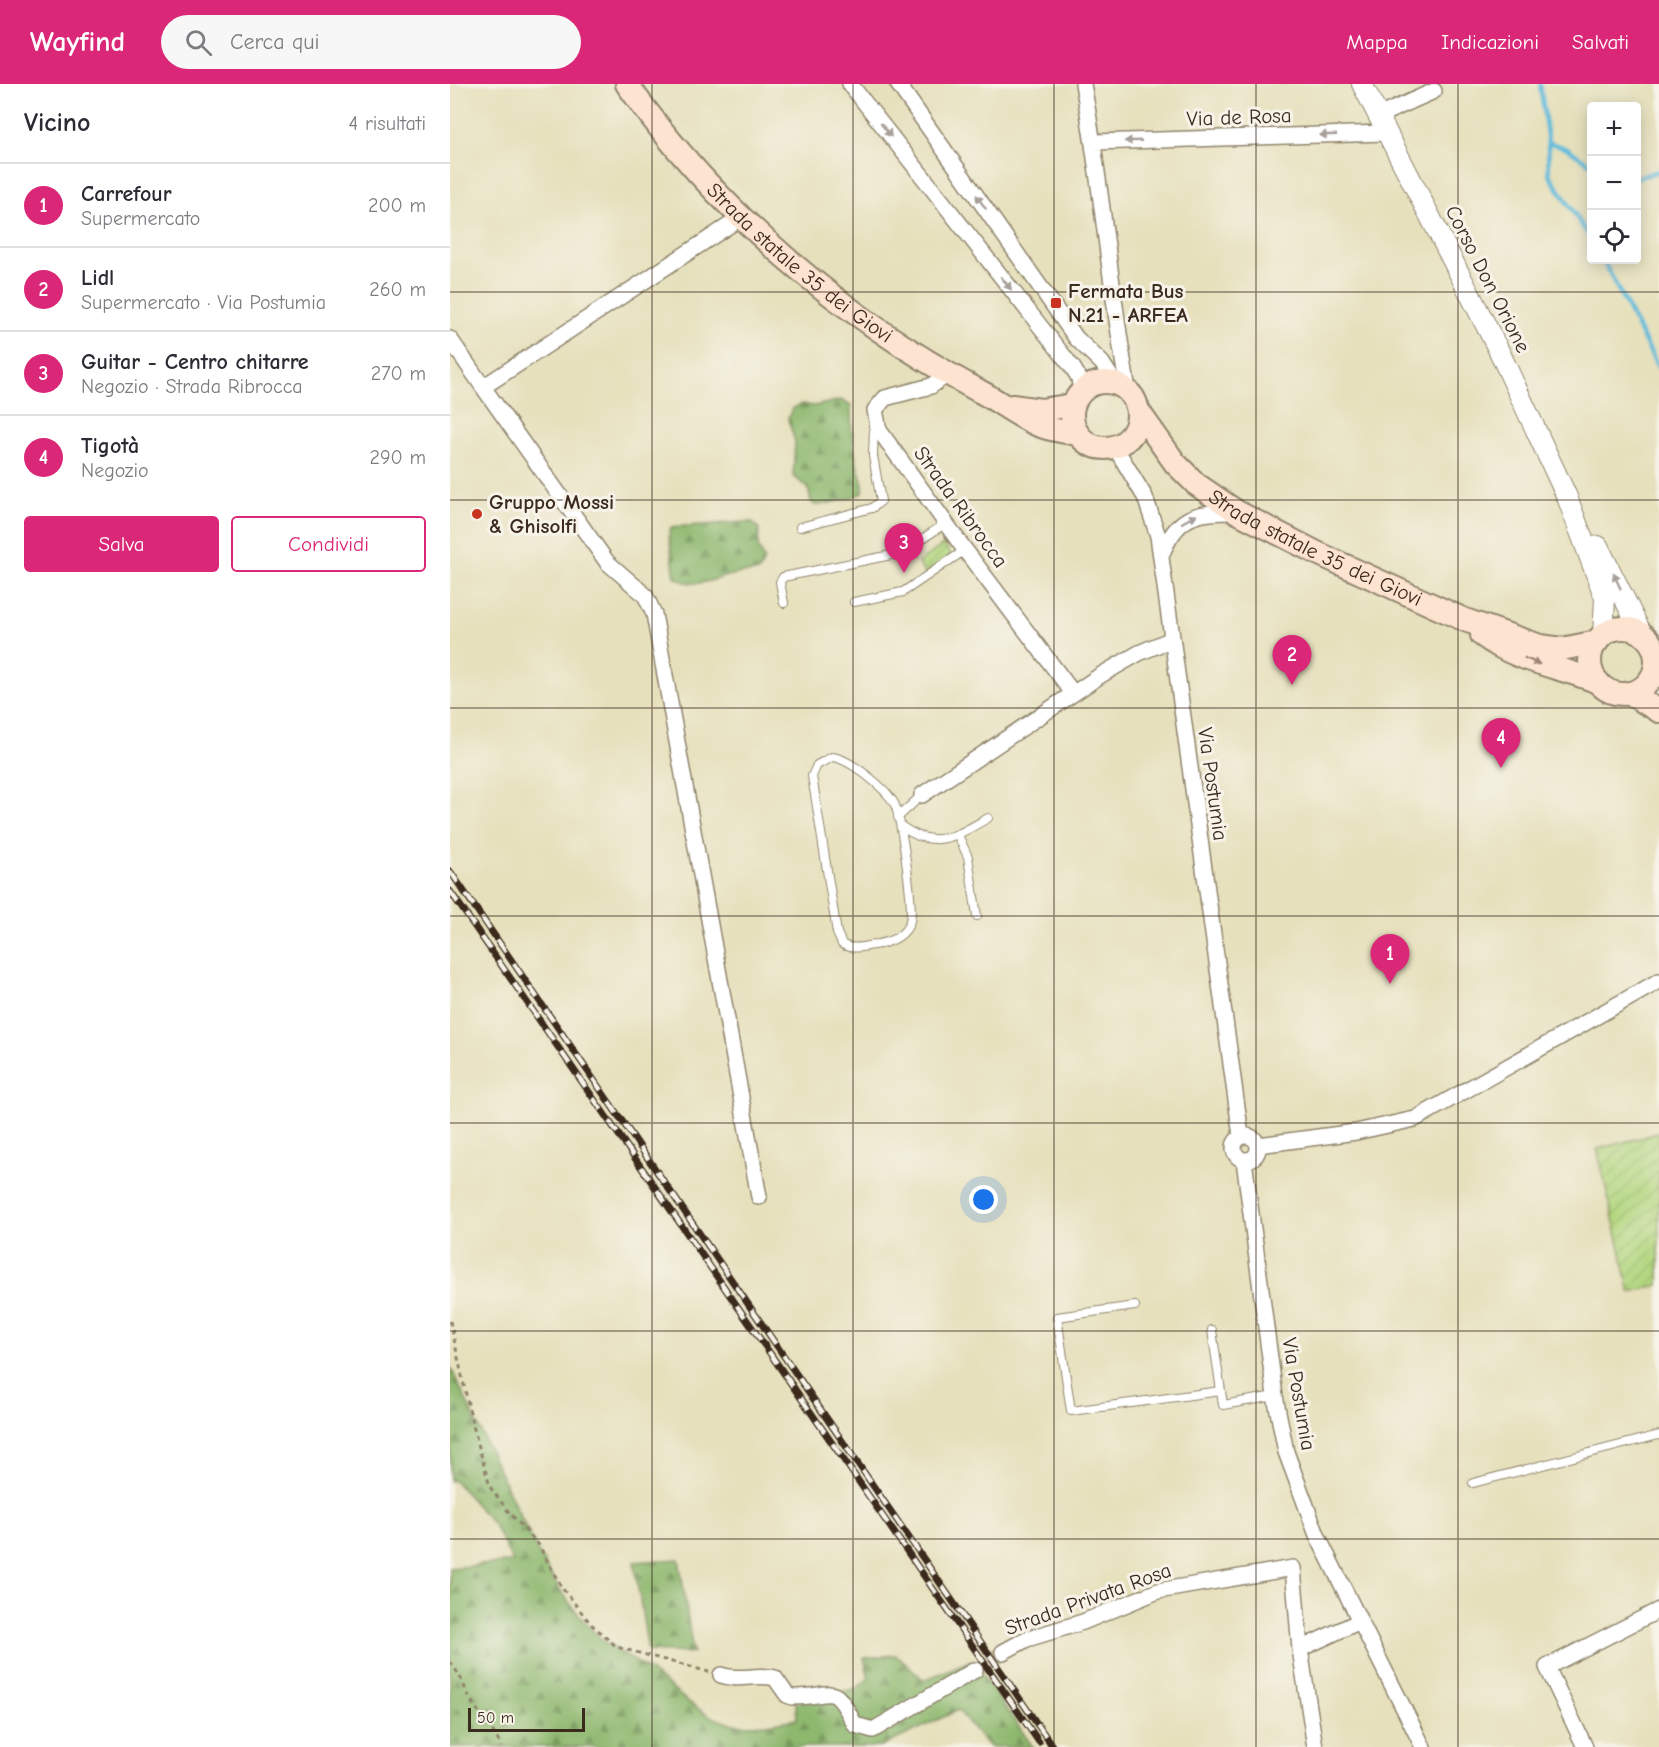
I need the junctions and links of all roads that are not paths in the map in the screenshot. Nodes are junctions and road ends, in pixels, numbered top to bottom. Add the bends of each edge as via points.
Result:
1 (627, 84) edge
2 (850, 84) edge
3 (898, 84) edge
4 (1083, 84) edge
5 (1362, 84) edge
6 (1434, 91) dead end
7 (1382, 125) junction
8 (1094, 142) junction
9 (742, 217) junction
10 (1119, 336) junction
11 (450, 339) edge
12 (1102, 363) junction
13 (948, 374) junction
14 (483, 387) junction
15 (1121, 387) junction
16 (1077, 398) junction
17 (1005, 405) junction
18 (1138, 412) junction
19 (875, 420) junction
20 (1078, 434) junction
21 (1119, 445) junction
22 (1175, 463) junction
23 (1568, 497) junction
24 (1237, 512) junction
25 (946, 523) junction
26 (800, 527) dead end
27 (964, 550) junction
28 (1161, 556) junction
29 (854, 602) dead end
30 (784, 603) dead end
31 (1465, 621) junction
32 (1642, 634) junction
33 (1172, 639) junction
34 (1600, 639) junction
35 (1658, 667) edge
36 (1598, 682) junction
37 (1073, 693) junction
38 (1629, 693) junction
39 (1659, 711) edge
40 (922, 795) joint
41 (898, 817) junction
42 (988, 818) dead end
43 (901, 826) junction
44 (958, 835) junction
45 (977, 916) dead end
46 (1659, 981) edge
47 (1240, 1136) junction
48 (1258, 1145) junction
49 (1244, 1160) junction
50 (759, 1197) dead end
51 (1135, 1306) dead end
52 (1212, 1330) dead end
53 (1221, 1391) junction
54 (1275, 1396) junction
55 (1659, 1435) edge
56 (1473, 1483) dead end
57 (1659, 1610) edge
58 (1360, 1621) junction
59 (1300, 1649) junction
60 (1003, 1652) tunnel mouth
61 (975, 1670) tunnel mouth
62 (721, 1675) road end
63 (1316, 1747) edge
64 (1423, 1747) edge
65 (1585, 1747) edge

1 - 9 main road, Strada statale 35 dei Giovi
2 -> 16 street via 1073,368 1079,378
12 -> 3 street via 1076,338
4 - 8 street
5 - 7 street, Corso Don Orione
6 - 7 street
7 -> 8 street, Via de Rosa
7 - 23 street, Corso Don Orione
8 - 10 street
9 - 13 main road, Strada statale 35 dei Giovi via 827,292
9 - 14 street
10 - 12 street via 1113,357
10 - 15 street
11 - 14 street
12 - 15 street
13 - 17 main road, Strada statale 35 dei Giovi
13 - 19 street via 931,386 885,398 875,410
14 - 50 street via 608,562 645,595 654,614
15 - 16 main road via 1097,383
15 - 18 main road
16 - 17 main road, Strada statale 35 dei Giovi via 1041,410
16 - 20 main road via 1073,425
17 - 20 main road, Strada statale 35 dei Giovi via 1040,425
18 - 21 main road via 1133,434
18 - 22 main road, Strada statale 35 dei Giovi
19 - 25 street, Strada Ribrocca
19 - 26 lane via 873,456 881,501 872,508
20 - 21 main road via 1094,447
21 - 22 main road, Strada statale 35 dei Giovi
21 - 28 street, Via Postumia via 1145,497
22 - 24 main road, Strada statale 35 dei Giovi via 1196,484
32 -> 23 street, Corso Don Orione via 1613,573
23 - 34 street, Corso Don Orione via 1605,598
28 -> 24 street via 1169,536 1191,516
24 - 31 main road, Strada statale 35 dei Giovi via 1317,554
25 - 27 street, Strada Ribrocca
25 - 30 lane via 901,553 783,577 780,582
27 - 29 lane via 903,592
27 - 37 street, Strada Ribrocca
28 - 33 street, Via Postumia
31 - 34 main road, Strada statale 35 dei Giovi via 1550,650
31 -> 36 main road, Strada statale 35 dei Giovi via 1528,660
32 - 34 main road via 1618,628
32 - 35 main road via 1653,647
33 - 37 street via 1139,653
33 - 47 street, Via Postumia
34 - 36 main road via 1591,658
35 - 38 main road via 1650,680
36 - 38 main road via 1612,692
37 - 40 street
38 - 39 main road
40 - 41 lane
41 - 43 lane
41 - 43 lane via 894,803 876,783 841,757 832,757 812,770 837,933 845,946 894,940 906,929 910,920
42 - 44 lane
43 - 44 lane via 914,835 939,840
44 - 45 lane via 968,857
46 - 48 street via 1415,1119 1356,1132
47 - 48 street via 1251,1137
47 - 49 street via 1233,1150
48 - 49 street via 1255,1156
49 - 54 street, Via Postumia
51 - 53 lane via 1057,1317 1071,1411
52 - 53 lane
53 - 54 lane via 1223,1405
54 - 58 street, Via Postumia via 1286,1452 1317,1535
55 - 56 lane
57 - 65 street via 1547,1667
58 - 59 street
58 - 64 street, Via Postumia
59 - 60 street, Strada Privata Rosa via 1293,1568 1158,1591 1083,1622 1027,1639
59 - 63 street
61 - 62 street via 873,1730 855,1725 845,1703 837,1696 792,1697 775,1678 738,1680

